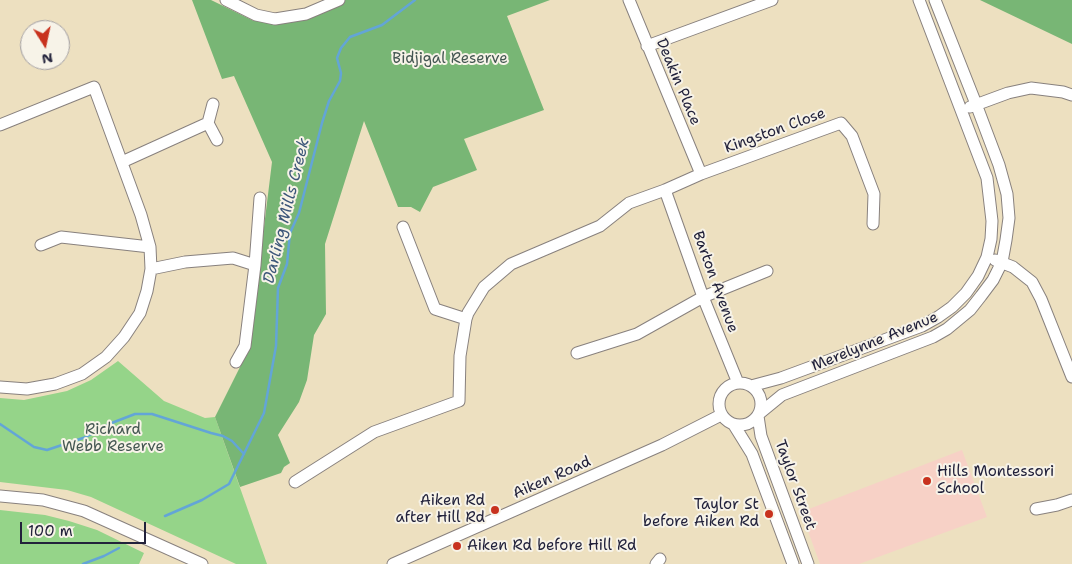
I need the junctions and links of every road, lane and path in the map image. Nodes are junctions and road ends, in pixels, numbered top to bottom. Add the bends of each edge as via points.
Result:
1 (226, 0) edge
2 (339, 0) edge
3 (629, 0) edge
4 (772, 0) edge
5 (919, 0) edge
6 (935, 0) edge
7 (648, 46) junction
8 (1072, 95) edge
9 (212, 104) dead end
10 (976, 104) junction
11 (962, 110) junction
12 (208, 123) junction
13 (0, 125) edge
14 (217, 140) dead end
15 (122, 162) junction
16 (701, 174) junction
17 (666, 190) junction
18 (260, 198) dead end
19 (873, 224) dead end
20 (403, 227) dead end
21 (41, 245) dead end
22 (150, 247) junction
23 (987, 257) junction
24 (1002, 262) junction
25 (255, 265) junction
26 (151, 269) junction
27 (768, 271) dead end
28 (703, 297) junction
29 (939, 317) junction
30 (466, 318) junction
31 (947, 329) junction
32 (876, 343) junction
33 (577, 353) dead end
34 (880, 357) junction
35 (236, 362) dead end
36 (1072, 377) edge
37 (738, 383) junction
38 (751, 386) junction
39 (0, 387) edge
40 (759, 414) junction
41 (721, 415) junction
42 (734, 425) junction
43 (295, 482) dead end
44 (0, 496) edge
45 (1072, 500) edge
46 (1036, 508) dead end
47 (202, 564) edge
48 (393, 564) edge
49 (793, 564) edge
50 (808, 564) edge

1 - 2 street via 275,19 306,14
3 - 7 street, Deakin Place
4 - 7 street
5 - 11 street, Merelynne Avenue
6 - 10 street, Merelynne Avenue
7 - 16 street, Deakin Place
8 - 10 street via 1031,88
9 - 12 street
10 - 11 street
10 - 24 street, Merelynne Avenue via 1007,194 1009,218
11 - 23 street, Merelynne Avenue via 987,178 991,239
12 - 14 street
12 - 15 street
13 - 15 street via 94,87
15 - 22 street
16 - 17 street
16 - 19 street, Kingston Close via 840,123 852,136 874,194
17 - 28 street, Barton Avenue
17 - 30 street via 629,204 600,226 512,264 484,287
18 - 25 street
20 - 30 street via 435,309
21 - 22 street via 60,237
22 - 26 street
23 - 24 street
23 - 29 street, Merelynne Avenue via 966,293
24 - 31 street, Merelynne Avenue via 970,310
24 - 36 street via 1032,282
25 - 26 street via 233,258
25 - 35 street via 245,346
26 - 39 street via 140,313 106,357 82,374 56,384 27,389
27 - 28 street
28 - 33 street via 637,334
28 - 37 street, Barton Avenue
29 - 31 street
29 - 32 street, Merelynne Avenue
30 - 43 street via 460,356 459,400 374,432
31 - 34 street, Merelynne Avenue
32 - 34 street
32 - 38 street, Merelynne Avenue
34 - 40 street, Merelynne Avenue via 782,395
37 - 38 street
37 - 41 street via 720,394 718,408
38 - 40 street via 760,398
40 - 42 street via 747,424
40 - 50 street, Taylor Street via 761,436
41 - 42 street
41 - 48 street, Aiken Road via 662,445
42 - 49 street, Taylor Street via 752,454
44 - 47 street via 43,500 78,509
45 - 46 street

